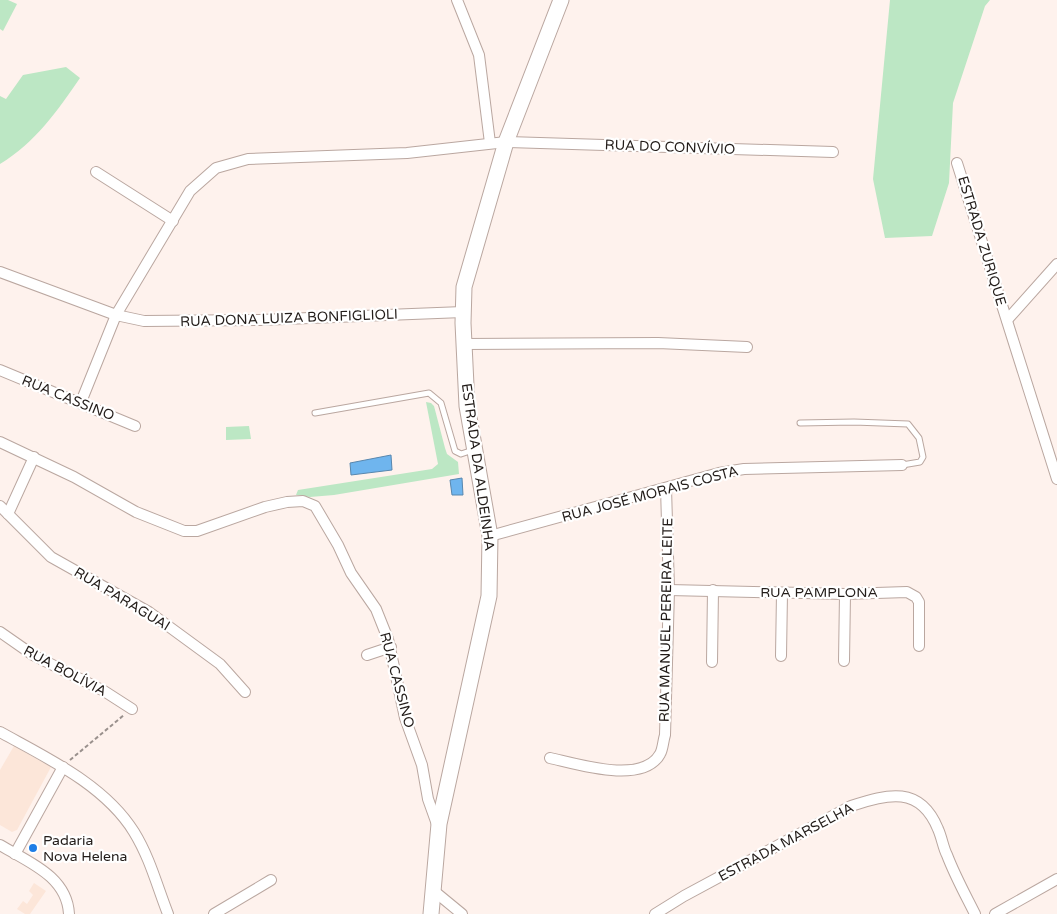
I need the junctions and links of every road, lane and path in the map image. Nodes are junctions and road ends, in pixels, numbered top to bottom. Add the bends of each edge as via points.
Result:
1 (457, 0) edge
2 (561, 0) edge
3 (506, 142) junction
4 (490, 143) junction
5 (833, 152) dead end
6 (957, 163) dead end
7 (96, 172) dead end
8 (173, 221) junction
9 (1057, 264) edge
10 (0, 272) edge
11 (463, 312) junction
12 (116, 315) junction
13 (1007, 320) junction
14 (464, 344) junction
15 (747, 347) dead end
16 (0, 370) edge
17 (81, 402) junction
18 (315, 413) dead end
19 (800, 423) dead end
20 (135, 426) dead end
21 (0, 442) edge
22 (475, 449) junction
23 (34, 457) junction
24 (902, 465) joint
25 (1057, 479) edge
26 (666, 488) junction
27 (0, 506) edge
28 (8, 514) junction
29 (490, 536) junction
30 (669, 590) junction
31 (713, 590) junction
32 (782, 593) junction
33 (845, 594) junction
34 (0, 632) edge
35 (919, 646) dead end
36 (391, 647) junction
37 (367, 655) dead end
38 (781, 656) dead end
39 (844, 661) dead end
40 (712, 662) dead end
41 (245, 692) dead end
42 (132, 709) joint
43 (0, 732) edge
44 (550, 758) dead end
45 (63, 767) junction
46 (438, 829) junction
47 (0, 844) edge
48 (15, 854) junction
49 (1057, 879) edge
50 (271, 880) dead end
51 (434, 891) junction
52 (69, 914) edge
53 (168, 914) edge
54 (214, 914) edge
55 (431, 914) edge
56 (462, 914) edge
57 (655, 914) edge
58 (974, 914) edge
59 (995, 914) edge

1 - 4 street via 479,55
2 - 3 street, ESTRADA DA ALDEINHA
3 - 4 street, RUA DO CONVÍVIO
3 - 5 street, RUA DO CONVÍVIO
3 - 11 street, ESTRADA DA ALDEINHA via 464,287
4 - 8 street, RUA DO CONVÍVIO via 407,153 233,162 216,168 203,178 190,191
6 - 13 street, ESTRADA ZURIQUE
7 - 8 street
8 - 12 street, RUA DO CONVÍVIO
9 - 13 street, ESTRADA ZURIQUE
10 - 12 street, RUA DONA LUIZA BONFIGLIOLI
11 - 12 street, RUA DONA LUIZA BONFIGLIOLI via 205,321 144,321
11 - 14 street, ESTRADA DA ALDEINHA
12 - 17 street, RUA DO CONVÍVIO
13 - 25 street, ESTRADA ZURIQUE
14 - 15 street via 658,343
14 - 22 street, ESTRADA DA ALDEINHA via 467,406
16 - 17 street, RUA CASSINO
17 - 20 street, RUA CASSINO
18 - 22 lane via 429,393 442,403 455,452 461,454
19 - 24 lane via 908,424 919,438 923,457 920,462
21 - 23 street, RUA CASSINO
22 - 29 street, ESTRADA DA ALDEINHA
23 - 28 street
23 - 36 street, RUA CASSINO via 136,512 184,531 197,531 265,507 295,501 315,506 351,573 376,609
24 - 26 street, RUA JOSÉ MORAIS COSTA via 744,469
26 - 29 street, RUA JOSÉ MORAIS COSTA
26 - 30 street, RUA MANUEL PEREIRA LEITE
27 - 28 street, RUA PARAGUAI
28 - 41 street, RUA PARAGUAI via 51,557 149,612 220,664
29 - 46 street, ESTRADA DA ALDEINHA via 489,596
30 - 31 street, RUA PAMPLONA
30 - 44 street, RUA MANUEL PEREIRA LEITE via 665,735 660,754 653,762 617,771
31 - 32 street, RUA PAMPLONA
31 - 40 street
32 - 33 street, RUA PAMPLONA
32 - 38 street
33 - 35 street, RUA PAMPLONA via 912,594 919,602
33 - 39 street
34 - 42 street, RUA BOLÍVIA via 33,655
36 - 37 street
36 - 46 street, RUA CASSINO via 405,718 422,765
42 - 45 path
43 - 45 street
45 - 48 street
45 - 53 street via 112,806 133,830 150,863
46 - 51 street, ESTRADA DA ALDEINHA
47 - 48 street
48 - 52 street via 56,880 66,897
49 - 59 street
50 - 54 street
51 - 55 street, ESTRADA DA ALDEINHA
51 - 56 street
57 - 58 street, ESTRADA MARSELHA via 851,806 894,795 916,800 930,815

